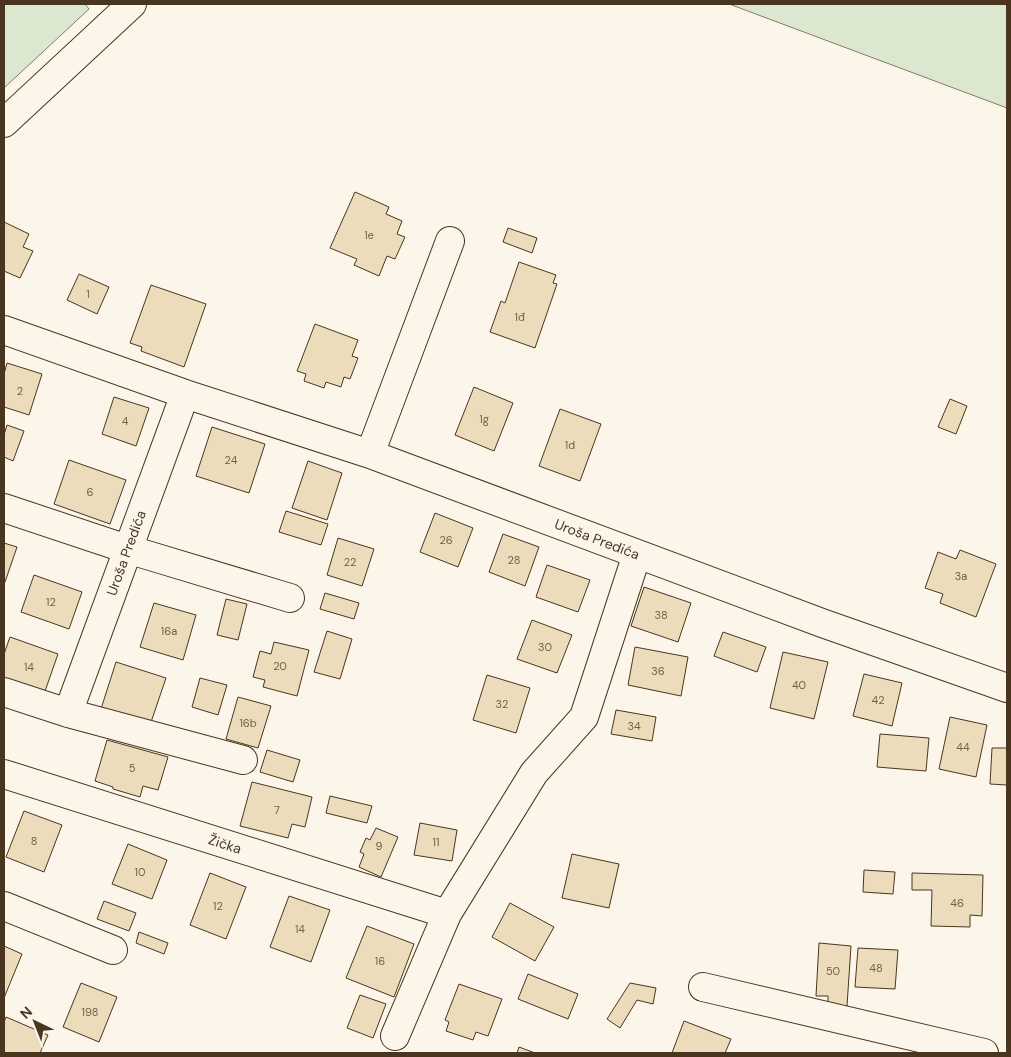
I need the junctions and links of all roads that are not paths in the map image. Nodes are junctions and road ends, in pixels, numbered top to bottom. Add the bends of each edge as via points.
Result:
1 (120, 7) edge
2 (4, 123) edge
3 (450, 242) dead end
4 (4, 330) edge
5 (185, 394) junction
6 (370, 454) junction
7 (4, 508) edge
8 (127, 548) junction
9 (636, 554) junction
10 (290, 598) dead end
11 (1007, 688) edge
12 (4, 692) edge
13 (68, 713) junction
14 (243, 760) dead end
15 (4, 774) edge
16 (4, 906) edge
17 (447, 914) junction
18 (113, 950) dead end
19 (703, 987) dead end
20 (396, 1036) dead end
21 (984, 1053) edge

1 - 2 street
3 - 6 street
4 - 5 street, Uroša Predića
5 - 6 street, Uroša Predića
5 - 8 street, Uroša Predića
6 - 9 street, Uroša Predića
7 - 8 street
8 - 10 street
8 - 13 street, Uroša Predića
9 - 11 street, Uroša Predića
9 - 17 street via 584,717 534,773
12 - 13 street
13 - 14 street
15 - 17 street, Žička
16 - 18 street
17 - 20 street
19 - 21 street

